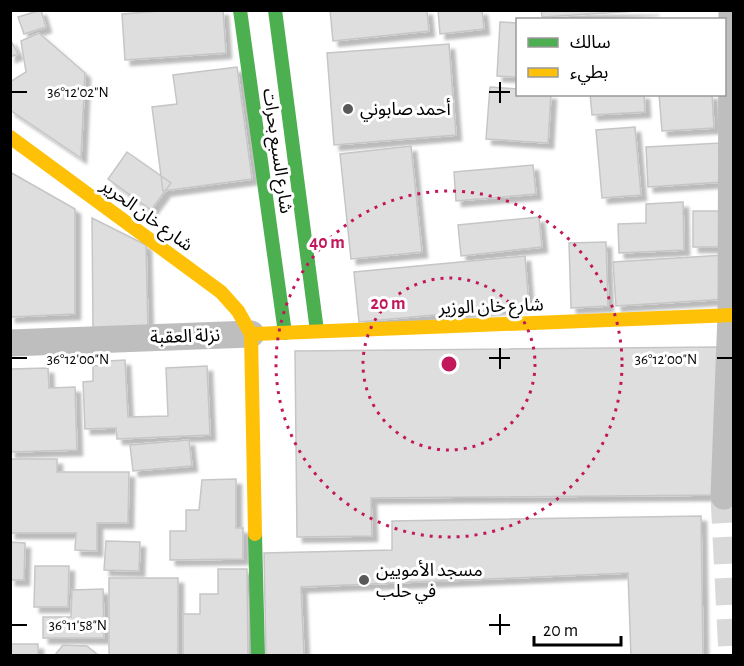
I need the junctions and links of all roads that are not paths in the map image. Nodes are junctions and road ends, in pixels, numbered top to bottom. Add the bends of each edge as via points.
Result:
1 (240, 10) edge
2 (275, 10) edge
3 (732, 10) edge
4 (10, 137) edge
5 (732, 315) edge
6 (317, 331) junction
7 (285, 333) junction
8 (251, 334) junction
9 (10, 343) edge
10 (724, 496) tunnel mouth
11 (258, 656) edge

1 - 7 street, شارع السبع بحرات
2 - 6 street, شارع السبع بحرات
3 - 5 street
4 - 8 street, شارع خان الحرير via 221,292 239,310
5 - 6 street, شارع خان الوزير
5 - 10 street
6 - 7 street, شارع خان الوزير
7 - 8 street, شارع خان الوزير
8 - 9 street, نزلة العقبة
8 - 11 street

